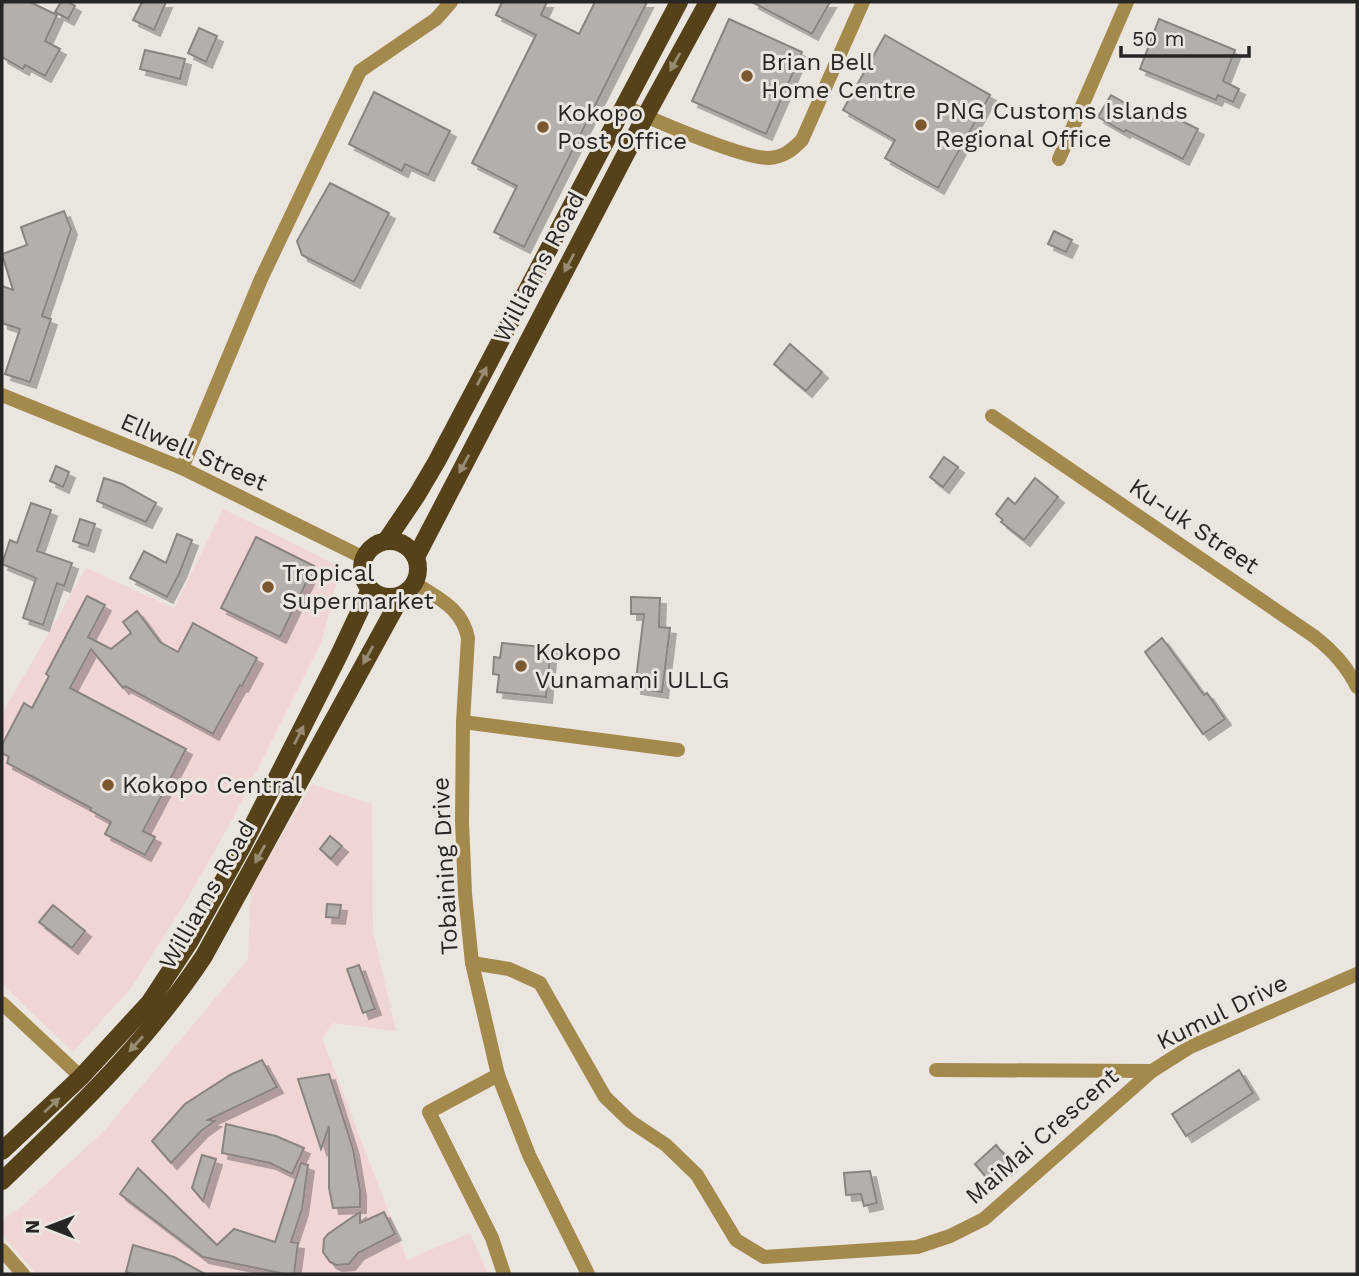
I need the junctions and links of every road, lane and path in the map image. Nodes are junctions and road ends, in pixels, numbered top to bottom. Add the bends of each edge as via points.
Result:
1 (450, 2) edge
2 (679, 2) edge
3 (708, 2) edge
4 (863, 2) edge
5 (1127, 2) edge
6 (625, 106) junction
7 (645, 117) junction
8 (1059, 159) dead end
9 (2, 395) edge
10 (992, 416) dead end
11 (182, 468) junction
12 (386, 541) junction
13 (416, 557) junction
14 (364, 558) junction
15 (370, 589) junction
16 (409, 589) junction
17 (1357, 687) edge
18 (463, 722) junction
19 (678, 750) dead end
20 (472, 963) junction
21 (1357, 974) edge
22 (2, 1003) edge
23 (936, 1070) dead end
24 (1152, 1072) junction
25 (498, 1075) junction
26 (81, 1077) junction
27 (2, 1151) edge
28 (2, 1181) edge
29 (2, 1250) edge
30 (23, 1274) edge
31 (504, 1274) edge
32 (588, 1274) edge

1 - 11 street via 436,19 360,71 261,279
2 - 6 main road, Williams Road
3 -> 7 main road, Williams Road
4 - 7 street via 802,140 785,155 755,157
5 - 8 street
6 - 7 street
12 -> 6 main road, Williams Road via 437,461
7 -> 13 main road, Williams Road
9 - 11 street, Ellwell Street
10 - 17 street, Ku-uk Street via 1315,637 1344,664
11 - 14 street, Ellwell Street
12 - 13 main road via 398,541
12 - 14 main road, Williams Road
13 - 16 main road, Williams Road via 419,565
14 - 15 main road via 362,574
15 - 16 main road via 391,598
26 -> 15 main road, Williams Road via 150,1002 190,941 242,847
16 - 18 street, Tobaining Drive via 454,609 466,626
16 -> 28 main road, Williams Road via 185,984 89,1096
18 - 19 street
18 - 20 street, Tobaining Drive via 462,821
20 - 24 street, MaiMai Crescent via 509,969 540,983 605,1097 697,1175 736,1240 764,1257 916,1247 950,1236 984,1219
20 - 25 street, Tobaining Drive
21 - 24 street, Kumul Drive via 1190,1047
22 - 26 street
23 - 24 street, Kumul Drive
25 - 31 street via 429,1112 492,1238
25 - 32 street, Tobaining Drive via 528,1155
27 -> 26 main road, Williams Road
29 - 30 street

